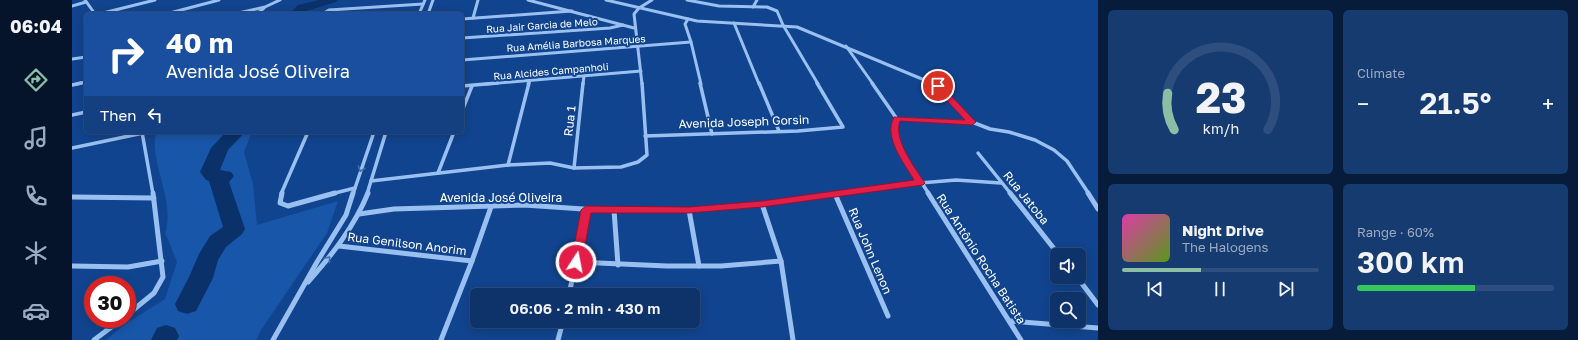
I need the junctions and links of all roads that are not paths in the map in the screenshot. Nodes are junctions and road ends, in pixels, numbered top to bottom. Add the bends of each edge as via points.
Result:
1 (151, 0) edge
2 (155, 0) edge
3 (219, 0) edge
4 (280, 0) edge
5 (425, 0) edge
6 (433, 0) edge
7 (478, 0) edge
8 (528, 0) edge
9 (606, 0) edge
10 (652, 0) edge
11 (687, 0) edge
12 (704, 0) edge
13 (757, 0) edge
14 (86, 1) edge
15 (700, 3) junction
16 (423, 4) junction
17 (72, 6) edge
18 (265, 7) junction
19 (753, 7) junction
20 (639, 8) junction
21 (572, 11) junction
22 (94, 12) edge
23 (106, 12) edge
24 (174, 12) edge
25 (243, 12) edge
26 (259, 12) edge
27 (326, 12) edge
28 (420, 12) edge
29 (429, 12) edge
30 (473, 18) junction
31 (464, 19) edge
32 (688, 19) junction
33 (734, 23) junction
34 (783, 24) junction
35 (623, 25) junction
36 (634, 28) junction
37 (464, 38) edge
38 (691, 42) junction
39 (639, 46) junction
40 (846, 46) junction
41 (84, 57) edge
42 (72, 59) edge
43 (464, 60) edge
44 (641, 71) junction
45 (584, 76) junction
46 (84, 82) edge
47 (528, 82) junction
48 (72, 85) edge
49 (464, 86) edge
50 (472, 86) junction
51 (464, 106) edge
52 (84, 112) edge
53 (72, 115) edge
54 (897, 118) junction
55 (972, 122) junction
56 (779, 131) junction
57 (137, 134) edge
58 (142, 134) edge
59 (307, 134) edge
60 (373, 134) edge
61 (385, 134) edge
62 (453, 134) edge
63 (712, 134) junction
64 (645, 136) junction
65 (72, 148) edge
66 (978, 153) dead end
67 (508, 165) junction
68 (574, 168) junction
69 (438, 173) junction
70 (371, 181) junction
71 (920, 183) junction
72 (1001, 183) junction
73 (355, 188) junction
74 (835, 194) junction
75 (72, 197) edge
76 (154, 198) junction
77 (762, 204) junction
78 (491, 207) junction
79 (1098, 209) edge
80 (586, 210) junction
81 (614, 210) junction
82 (689, 210) junction
83 (359, 214) junction
84 (339, 246) junction
85 (1053, 248) edge
86 (162, 261) junction
87 (781, 261) junction
88 (472, 262) junction
89 (576, 262) junction
90 (618, 265) junction
91 (72, 266) edge
92 (699, 266) junction
93 (1082, 284) edge
94 (570, 288) edge
95 (303, 289) junction
96 (1098, 306) edge
97 (136, 308) edge
98 (888, 316) dead end
99 (1010, 321) junction
100 (110, 328) edge
101 (561, 328) edge
102 (1098, 328) edge
103 (94, 340) edge
104 (274, 340) edge
105 (441, 340) edge
106 (558, 340) edge
107 (793, 340) edge
108 (1021, 340) edge

1 - 2 street
1 - 23 street
3 - 24 street
4 - 18 street
5 - 16 street
6 - 29 street
7 - 30 street
8 - 21 street
9 - 20 street
10 - 20 street
11 - 15 street
12 - 15 street
13 - 19 street
14 - 17 street
14 - 22 street
15 - 19 street
16 - 27 street
16 - 28 street
18 - 25 street
18 - 26 street
19 - 34 street via 774,9
20 - 32 street
20 - 36 street via 634,14
21 - 30 street
21 - 35 street
30 - 31 street
32 - 33 street
32 - 38 street via 685,24
33 - 34 street
33 - 56 street
34 - 40 street via 811,31
34 - 56 street, Avenida Joseph Gorsin via 844,127
35 - 36 street
35 - 37 street, Rua Jair Garcia de Melo
36 - 39 street
38 - 39 street, Rua Amélia Barbosa Marques
38 - 63 street
39 - 43 street, Rua Amélia Barbosa Marques
39 - 44 street
40 - 54 street
40 - 55 street via 932,82
41 - 42 street
44 - 45 street, Rua Alcides Campanholi
44 - 64 street
45 - 47 street, Rua Alcides Campanholi
45 - 68 street, Rua 1
46 - 48 street
47 - 50 street, Rua Alcides Campanholi
47 - 67 street
49 - 50 street, Rua Alcides Campanholi
50 - 51 street
52 - 53 street
54 - 55 street
54 - 71 street, Rua Antônio Rocha Batista via 894,125 901,151
55 - 79 street via 1035,140 1054,150 1067,161
56 - 63 street, Avenida Joseph Gorsin
57 - 65 street
58 - 76 street
59 - 73 street via 280,202 288,206
60 -> 73 street
61 - 70 street
62 - 69 street
63 - 64 street, Avenida Joseph Gorsin
64 - 68 street via 647,155 638,162 621,167
66 - 72 street, Rua Jatoba
67 - 68 street via 550,163
67 - 69 street
69 - 70 street
70 - 83 street
71 - 72 street, Avenida José Oliveira via 956,180
71 - 74 street, Avenida José Oliveira
71 - 99 street, Rua Antônio Rocha Batista
72 - 85 street, Rua Jatoba
73 - 95 street via 346,215
74 - 77 street, Avenida José Oliveira
74 - 98 street, Rua John Lenon
75 - 76 street
76 - 86 street
77 - 82 street, Avenida José Oliveira
77 - 87 street
78 - 80 street, Avenida José Oliveira via 524,205
78 - 83 street, Avenida José Oliveira via 394,209
78 - 88 street
80 - 81 street, Avenida José Oliveira
80 - 89 street
81 - 82 street, Avenida José Oliveira
81 - 90 street
82 - 92 street
83 - 84 street
84 - 88 street, Rua Genilson Anorim
95 -> 84 street
86 - 91 street via 128,267
86 - 97 street via 163,277 154,293
87 - 92 street
87 - 107 street
88 - 105 street
89 - 90 street
89 - 94 street
90 - 92 street
93 - 96 street
95 - 104 street
99 - 102 street
99 - 108 street, Rua Antônio Rocha Batista
100 - 103 street
101 - 106 street

